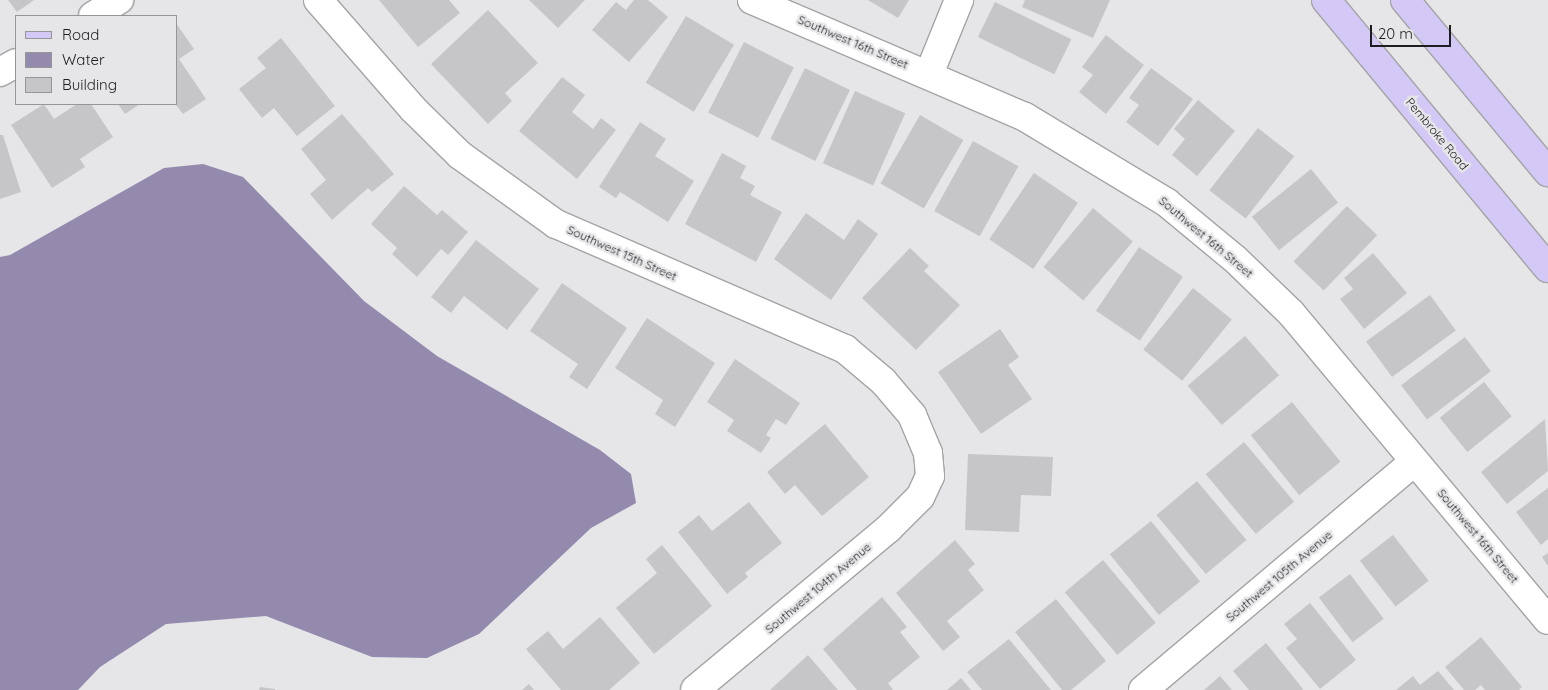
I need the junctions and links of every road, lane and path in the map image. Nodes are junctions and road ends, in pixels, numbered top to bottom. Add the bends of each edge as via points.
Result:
1 (119, 0) edge
2 (318, 0) edge
3 (752, 0) edge
4 (959, 0) edge
5 (1326, 0) edge
6 (1405, 0) edge
7 (94, 15) edge
8 (15, 64) edge
9 (0, 72) edge
10 (929, 74) junction
11 (1548, 172) edge
12 (1548, 268) edge
13 (1414, 462) junction
14 (930, 476) joint
15 (1548, 620) edge
16 (695, 690) edge
17 (1143, 690) edge

1 - 7 street
2 - 14 street, Southwest 15th Street via 413,109 460,155 556,224 845,349 883,381 912,415 928,452
3 - 10 street, Southwest 16th Street
4 - 10 street
5 - 12 main road, Pembroke Road
6 - 11 main road
8 - 9 street
10 - 13 street, Southwest 16th Street via 1026,117 1166,202 1235,258 1291,313
13 - 15 street, Southwest 16th Street
13 - 17 street, Southwest 105th Avenue
14 - 16 street, Southwest 104th Avenue via 920,497 888,529

